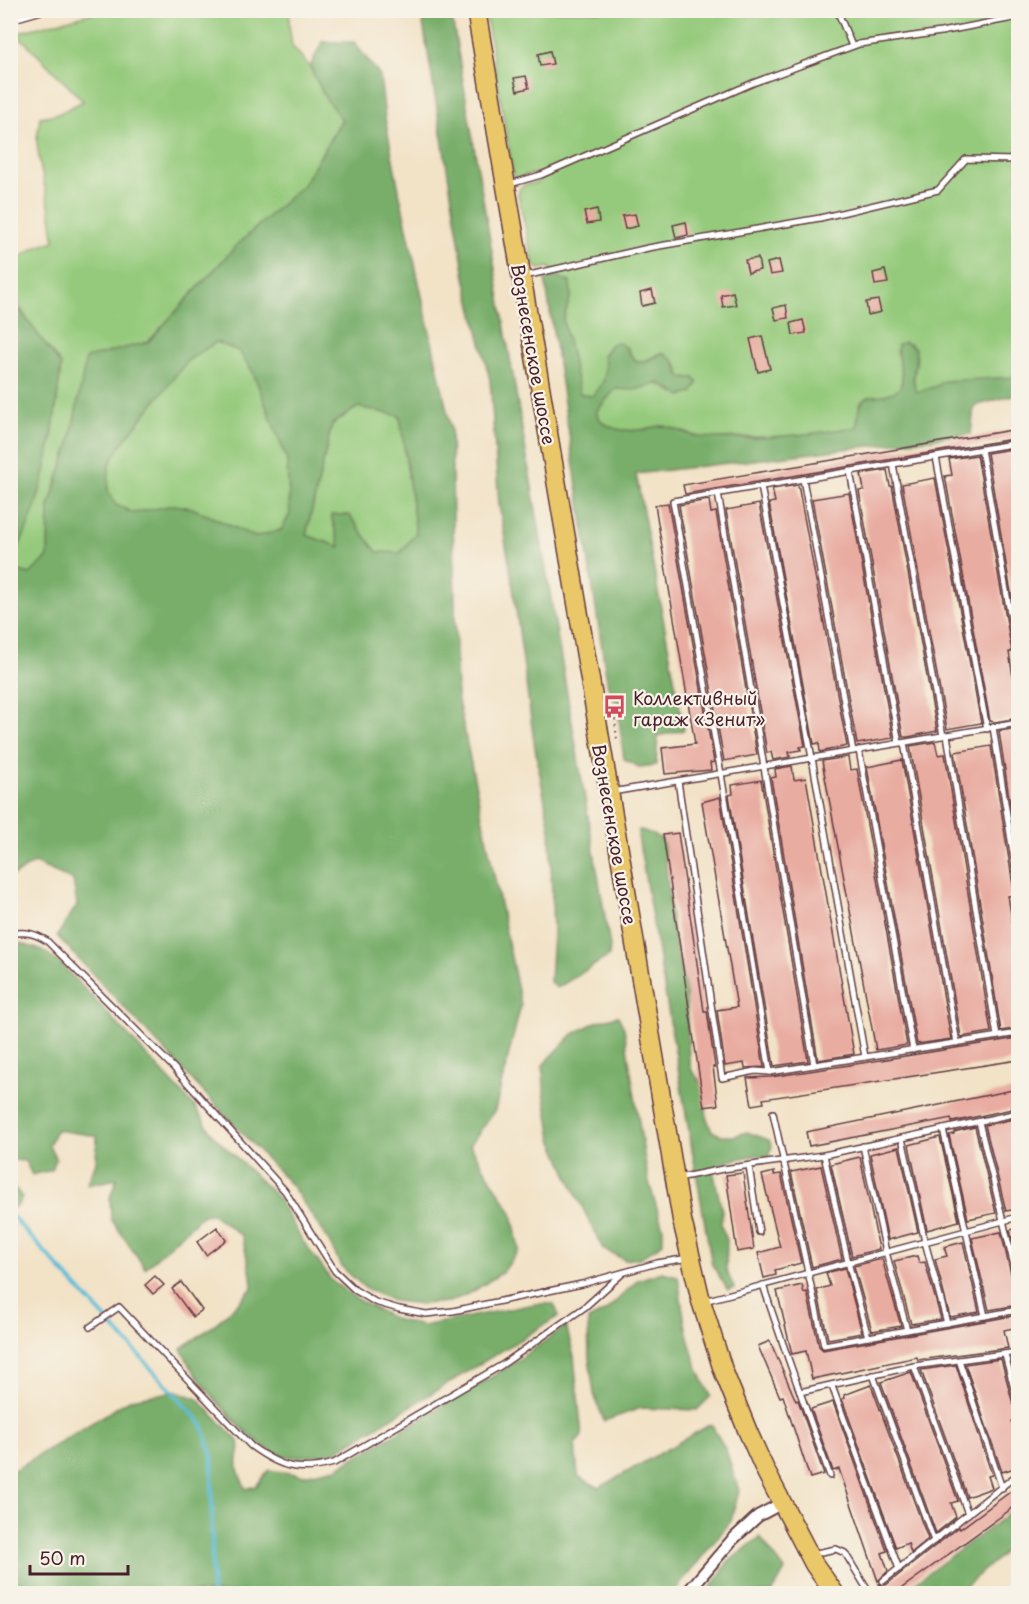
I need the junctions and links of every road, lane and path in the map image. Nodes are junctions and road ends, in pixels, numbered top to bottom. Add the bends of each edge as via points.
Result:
1 (45, 10) edge
2 (476, 10) edge
3 (837, 10) edge
4 (1018, 17) edge
5 (10, 20) edge
6 (852, 46) junction
7 (1018, 160) edge
8 (505, 185) junction
9 (521, 277) junction
10 (1018, 443) edge
11 (981, 449) junction
12 (936, 457) junction
13 (893, 464) junction
14 (849, 471) junction
15 (803, 479) junction
16 (761, 486) junction
17 (718, 493) junction
18 (1018, 658) edge
19 (1018, 723) edge
20 (990, 728) junction
21 (945, 736) junction
22 (902, 743) junction
23 (856, 751) junction
24 (812, 758) junction
25 (765, 766) junction
26 (721, 774) junction
27 (678, 781) junction
28 (608, 793) junction
29 (1018, 884) edge
30 (10, 934) edge
31 (1018, 1033) edge
32 (997, 1036) junction
33 (957, 1043) junction
34 (913, 1050) junction
35 (865, 1057) junction
36 (814, 1065) junction
37 (770, 1072) junction
38 (773, 1113) dead end
39 (1018, 1113) edge
40 (979, 1122) junction
41 (943, 1129) junction
42 (902, 1138) junction
43 (863, 1146) junction
44 (824, 1155) junction
45 (783, 1161) junction
46 (749, 1166) junction
47 (674, 1179) junction
48 (1018, 1217) edge
49 (1003, 1221) junction
50 (759, 1232) dead end
51 (964, 1232) junction
52 (925, 1242) junction
53 (886, 1252) junction
54 (691, 1257) junction
55 (848, 1262) junction
56 (624, 1272) junction
57 (808, 1273) junction
58 (1018, 1282) edge
59 (763, 1285) junction
60 (701, 1302) junction
61 (1018, 1310) edge
62 (985, 1316) junction
63 (947, 1323) junction
64 (90, 1327) dead end
65 (907, 1330) junction
66 (868, 1337) junction
67 (1018, 1352) edge
68 (1005, 1355) junction
69 (959, 1360) junction
70 (914, 1366) junction
71 (873, 1375) junction
72 (832, 1386) junction
73 (800, 1392) junction
74 (1018, 1403) edge
75 (1018, 1474) edge
76 (830, 1476) dead end
77 (1002, 1488) junction
78 (782, 1503) junction
79 (968, 1514) junction
80 (934, 1541) junction
81 (812, 1559) junction
82 (899, 1569) junction
83 (883, 1581) dead end
84 (686, 1593) edge
85 (823, 1593) edge
86 (835, 1593) edge
87 (870, 1593) edge

1 - 5 lane
2 - 8 main road, Вознесенское шоссе
3 - 6 lane
4 - 6 lane
6 - 8 lane via 753,83 541,175
7 - 9 lane via 966,159 938,190 820,218 648,248
8 - 9 main road, Вознесенское шоссе
9 - 28 main road, Вознесенское шоссе
10 - 11 lane
11 - 12 lane
11 - 18 lane
12 - 13 lane
12 - 20 lane
13 - 14 lane
13 - 21 lane
14 - 15 lane
14 - 22 lane
15 - 16 lane
15 - 23 lane
16 - 17 lane
16 - 24 lane
17 - 25 lane
17 - 26 lane via 673,501
19 - 20 lane
20 - 21 lane
20 - 29 lane
21 - 22 lane
21 - 32 lane
22 - 23 lane
22 - 33 lane
23 - 24 lane
23 - 34 lane
24 - 25 lane
24 - 35 lane
25 - 26 lane
25 - 36 lane
26 - 27 lane
26 - 37 lane
27 - 28 lane
27 - 37 lane via 722,1078
28 - 47 main road, Вознесенское шоссе
30 - 56 lane via 36,934 47,941 173,1067 285,1191 335,1271 375,1302 426,1314
31 - 32 lane
32 - 33 lane
33 - 34 lane
34 - 35 lane
35 - 36 lane
36 - 37 lane
38 - 45 lane
39 - 40 lane
40 - 41 lane
40 - 49 lane
41 - 42 lane
41 - 51 lane
42 - 43 lane
42 - 52 lane
43 - 44 lane
43 - 53 lane
44 - 45 lane
44 - 55 lane
45 - 46 lane
45 - 57 lane
46 - 47 lane
46 - 50 lane
47 - 54 main road, Вознесенское шоссе
48 - 49 lane
49 - 51 lane
49 - 58 lane
51 - 52 lane
51 - 62 lane
52 - 53 lane
52 - 63 lane
53 - 55 lane
53 - 65 lane
54 - 56 lane
54 - 60 main road, Вознесенское шоссе
55 - 57 lane
55 - 66 lane
56 - 64 lane via 585,1307 502,1365 334,1464 314,1469 270,1459 251,1446 119,1307
57 - 59 lane
57 - 66 lane via 824,1345
59 - 60 lane
59 - 73 lane
60 - 78 main road, Вознесенское шоссе via 723,1370
61 - 62 lane
62 - 63 lane
63 - 65 lane
65 - 66 lane
67 - 68 lane
68 - 69 lane
68 - 74 lane
69 - 70 lane
69 - 77 lane
70 - 71 lane
70 - 79 lane
71 - 72 lane
71 - 80 lane
72 - 73 lane
72 - 82 lane
73 - 76 lane
75 - 77 lane
77 - 79 lane
78 - 81 main road, Вознесенское шоссе
78 - 84 street via 758,1516 732,1540
79 - 80 lane
80 - 82 lane
81 - 85 main road, Вознесенское шоссе
81 - 86 main road, Вознесенское шоссе
81 - 87 lane via 836,1549 846,1553
82 - 83 lane

